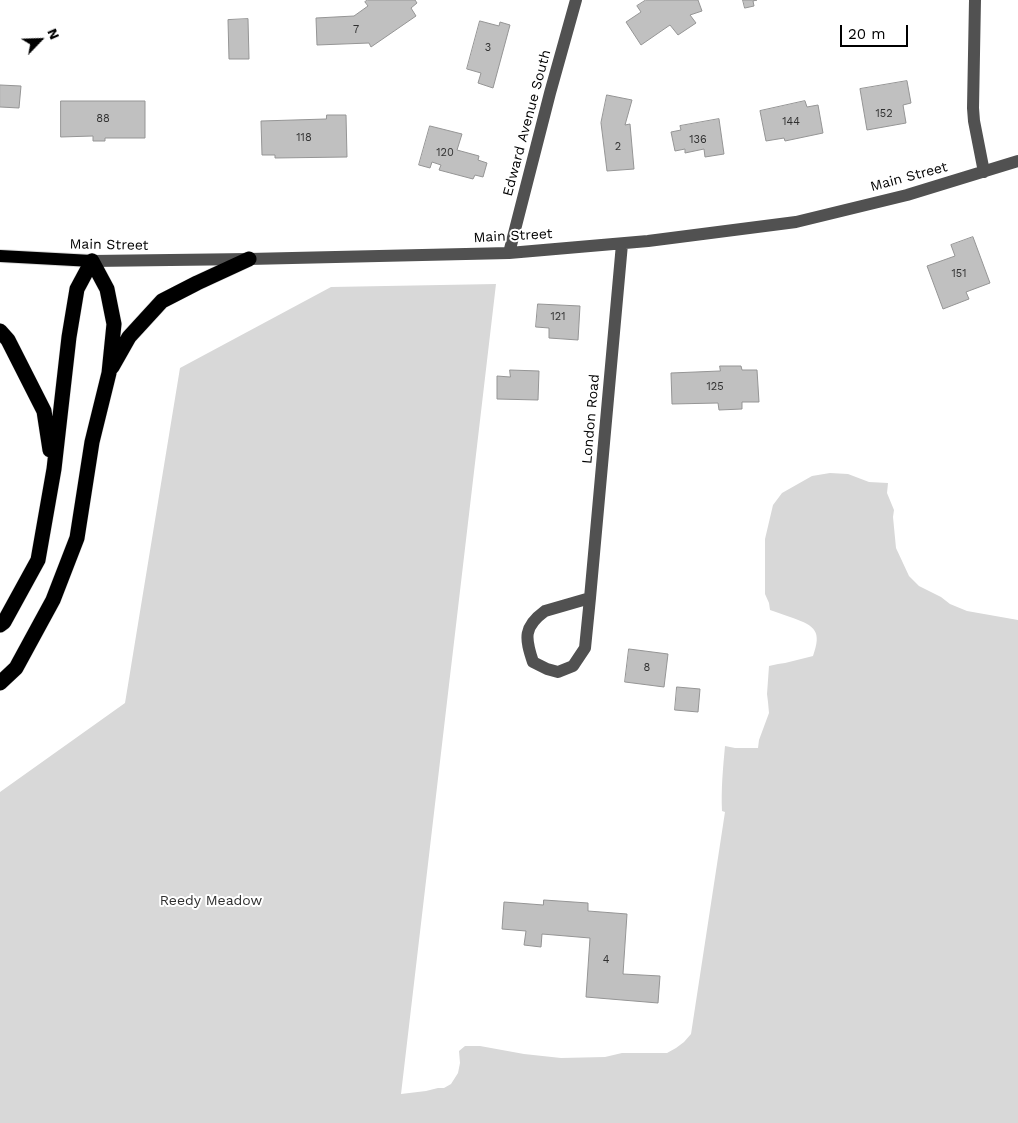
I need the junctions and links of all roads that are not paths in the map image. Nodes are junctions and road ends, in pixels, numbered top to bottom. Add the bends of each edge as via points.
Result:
1 (576, 0) edge
2 (976, 0) edge
3 (1018, 161) edge
4 (984, 172) junction
5 (622, 244) junction
6 (509, 253) junction
7 (0, 256) edge
8 (249, 259) junction
9 (92, 261) junction
10 (0, 331) edge
11 (109, 373) junction
12 (54, 470) junction
13 (590, 598) junction
14 (0, 625) edge
15 (0, 683) edge

1 - 6 street, Edward Avenue South
2 - 4 street via 973,108
3 - 4 street, Main Street
4 - 5 street, Main Street via 796,222
5 - 6 street, Main Street
5 - 13 street, London Road
6 - 8 street, Main Street
7 - 9 main road, Main Street
8 - 9 street, Main Street
8 - 11 highway via 162,301 129,337
9 - 11 highway via 107,289 114,324
9 - 12 highway via 77,289
10 - 12 highway via 8,340 44,411
11 - 15 highway via 92,442 77,538 53,600 16,668
12 - 14 highway via 38,560
13 - 13 street, London Road via 545,611 533,622 527,639 534,662 558,672 573,666 585,648

